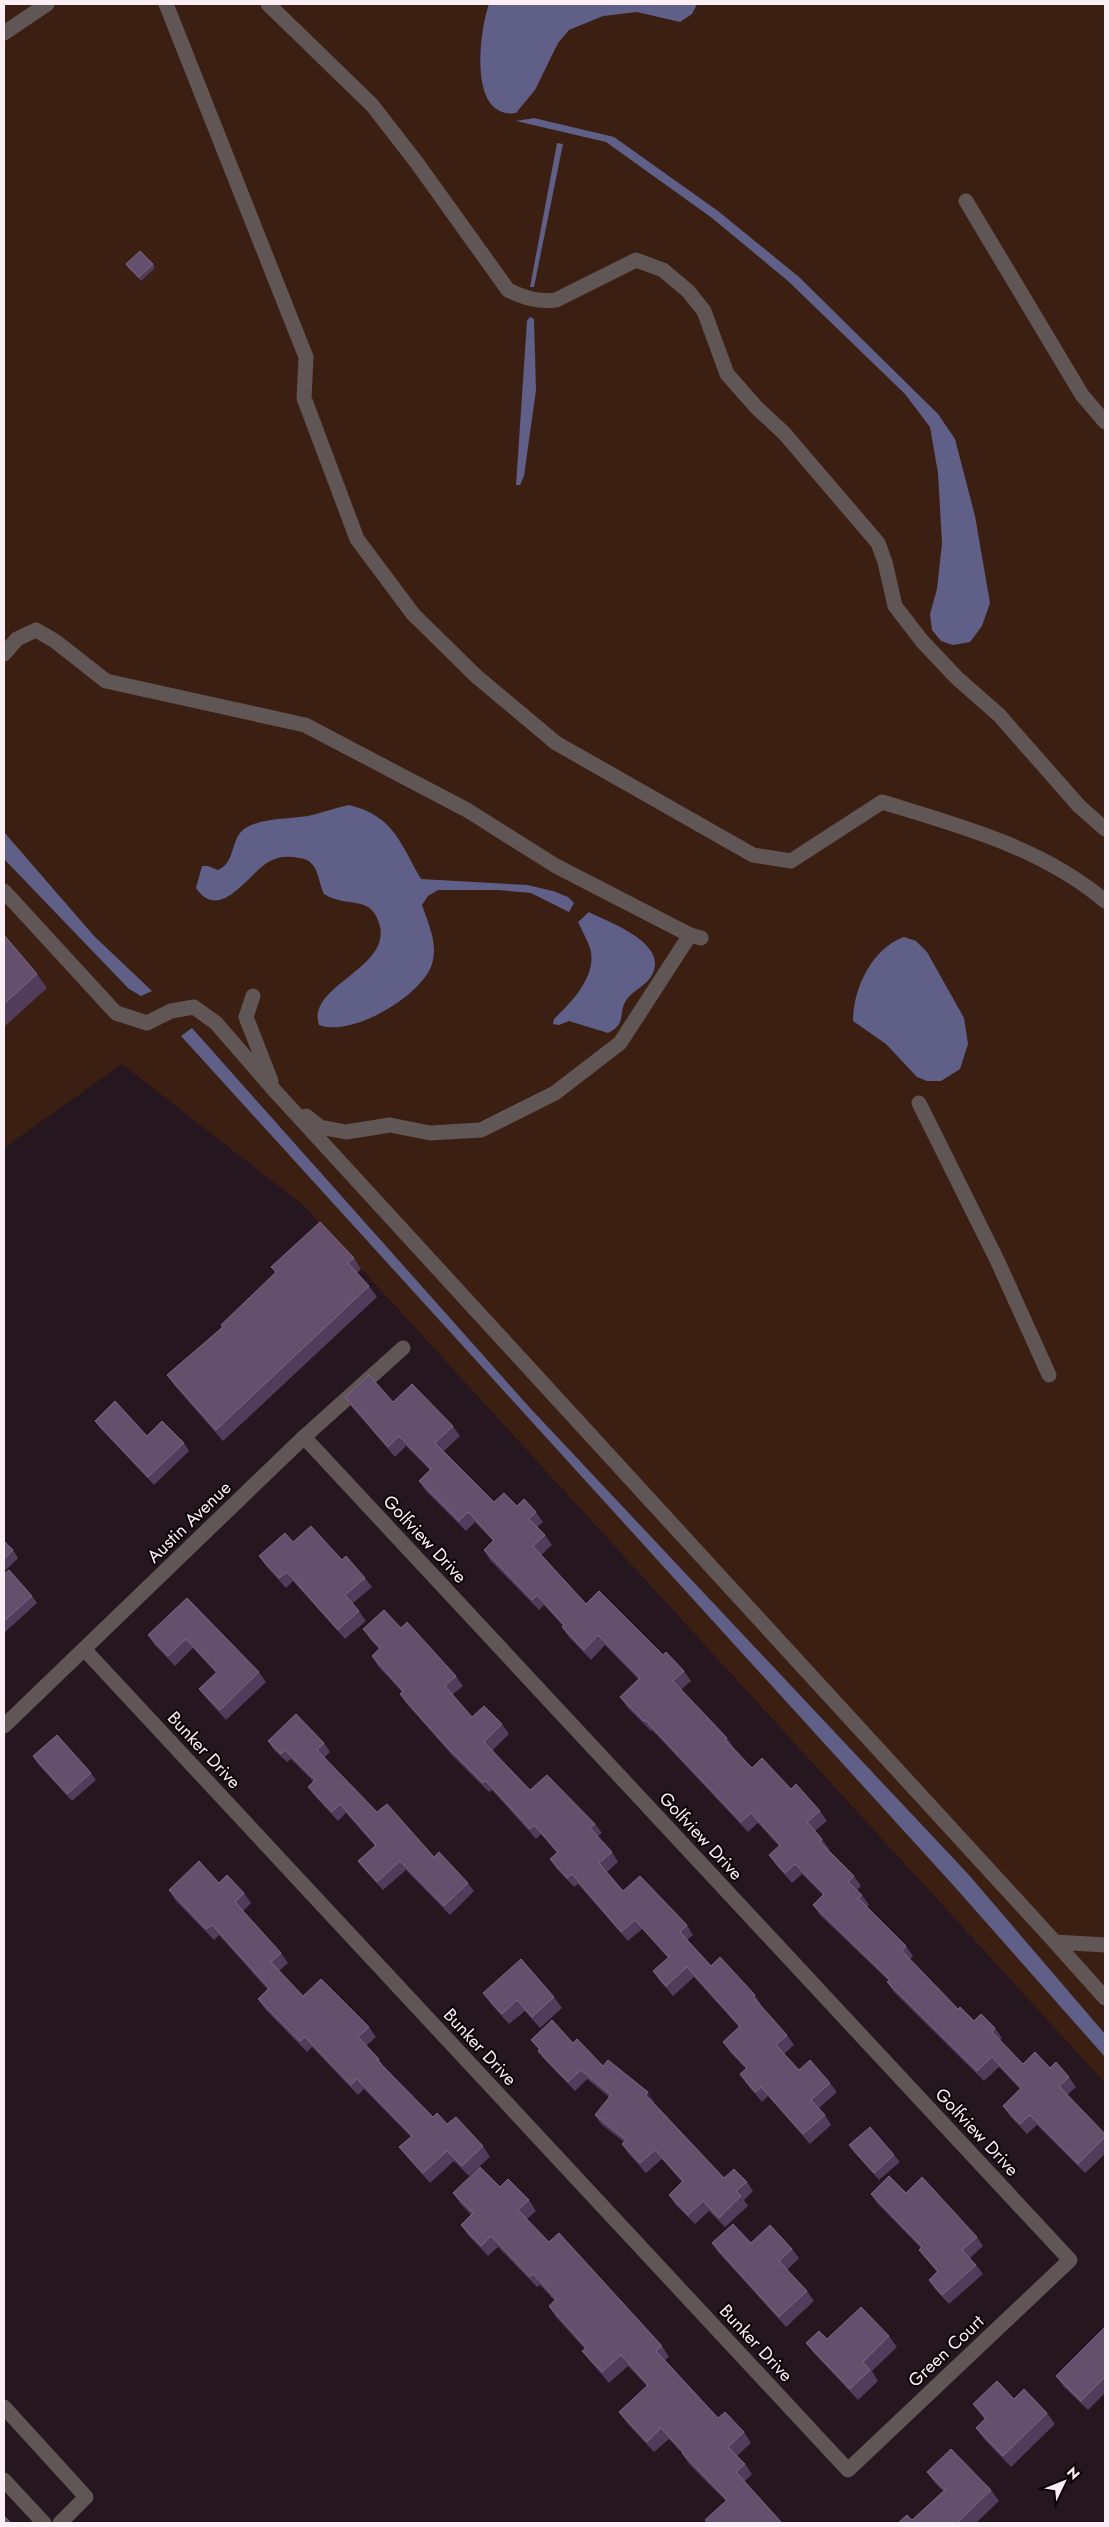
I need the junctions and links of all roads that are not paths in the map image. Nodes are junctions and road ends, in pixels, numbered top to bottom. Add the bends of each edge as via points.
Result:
1 (47, 4) edge
2 (166, 4) edge
3 (268, 4) edge
4 (4, 33) edge
5 (966, 201) dead end
6 (1105, 422) edge
7 (4, 654) edge
8 (1105, 829) edge
9 (4, 891) edge
10 (1105, 901) edge
11 (253, 996) dead end
12 (275, 1091) junction
13 (919, 1104) dead end
14 (403, 1348) dead end
15 (1049, 1375) dead end
16 (304, 1437) junction
17 (84, 1649) junction
18 (4, 1726) edge
19 (1056, 1942) junction
20 (1105, 1945) edge
21 (1105, 1998) edge
22 (1070, 2260) joint
23 (4, 2407) edge
24 (848, 2470) joint
25 (4, 2480) edge
26 (44, 2523) edge
27 (60, 2523) edge

1 - 4 street
2 - 10 street via 306,357 304,398 357,539 412,614 469,669 556,743 752,854 791,861 882,802 1006,842 1086,885
3 - 8 street via 372,106 508,290 543,302 556,300 636,260 663,270 688,291 704,311 727,374 784,433 878,543 895,606 922,641 999,715 1079,806
5 - 6 street via 1082,395
7 - 12 street via 17,639 36,630 106,680 306,725 467,810 556,866 695,937 620,1043 555,1093 480,1130 430,1133 390,1125 346,1132 320,1127
9 - 12 street via 116,1013 147,1023 171,1010 194,1007 216,1024
11 - 12 street via 246,1017
12 - 19 street
13 - 15 street via 998,1262
14 - 16 street, Austin Avenue
16 - 17 street, Austin Avenue
16 - 22 street, Golfview Drive
17 - 18 street, Austin Avenue
17 - 24 street, Bunker Drive
19 - 20 street
19 - 21 street
22 - 24 street, Green Court
23 - 27 street via 86,2497
25 - 26 street

